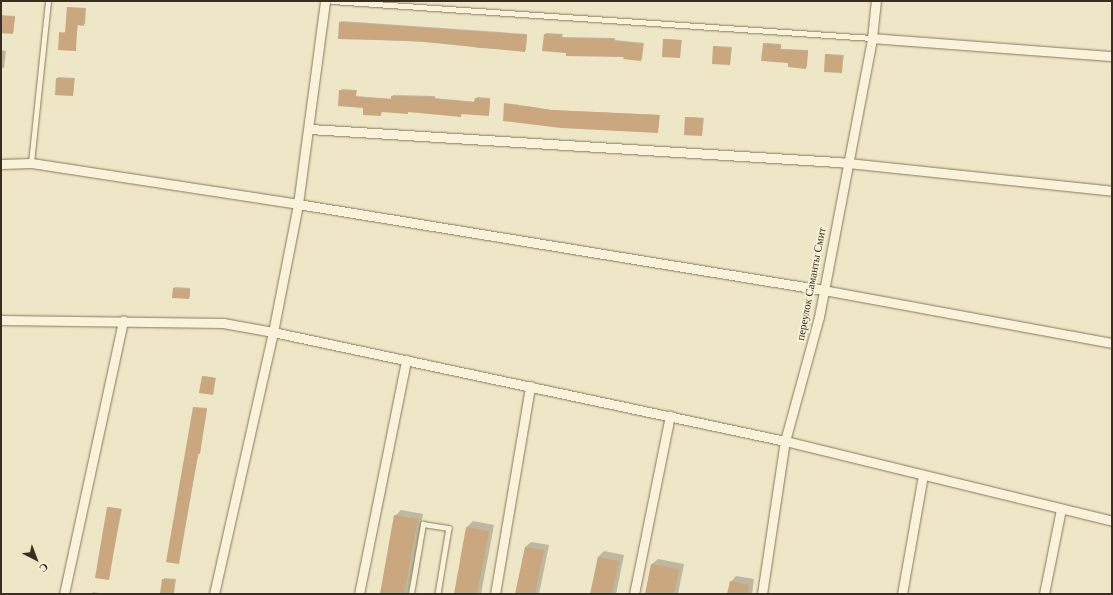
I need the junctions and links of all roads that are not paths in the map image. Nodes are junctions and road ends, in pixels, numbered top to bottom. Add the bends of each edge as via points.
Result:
1 (48, 1) edge
2 (325, 1) edge
3 (332, 1) edge
4 (876, 1) edge
5 (872, 38) junction
6 (1112, 56) edge
7 (310, 129) junction
8 (846, 162) junction
9 (31, 163) junction
10 (1, 164) edge
11 (1112, 191) edge
12 (298, 204) junction
13 (823, 290) junction
14 (1, 320) edge
15 (123, 320) junction
16 (273, 332) junction
17 (1112, 343) edge
18 (406, 360) junction
19 (530, 386) junction
20 (670, 416) junction
21 (785, 441) junction
22 (923, 475) junction
23 (1061, 509) junction
24 (1112, 521) edge
25 (64, 594) edge
26 (214, 594) edge
27 (359, 594) edge
28 (410, 594) edge
29 (438, 594) edge
30 (495, 594) edge
31 (634, 594) edge
32 (762, 594) edge
33 (902, 594) edge
34 (1044, 594) edge

1 - 9 lane
2 - 7 street
3 - 5 lane
4 - 5 street, переулок Саманты Смит
5 - 6 street
5 - 8 street, переулок Саманты Смит
7 - 8 street
7 - 12 street
8 - 11 street
8 - 13 street, переулок Саманты Смит
9 - 10 street
9 - 12 street
12 - 13 street
12 - 16 street
13 - 17 street
13 - 21 street, переулок Саманты Смит
14 - 15 street
15 - 16 street via 223,323
15 - 25 street
16 - 18 street
16 - 26 street
18 - 19 street
18 - 27 street
19 - 20 street
19 - 30 street
20 - 21 street
20 - 31 street
21 - 22 street
21 - 32 street, переулок Саманты Смит
22 - 23 street
22 - 33 street
23 - 24 street
23 - 34 street
28 - 29 lane via 423,524 449,528

